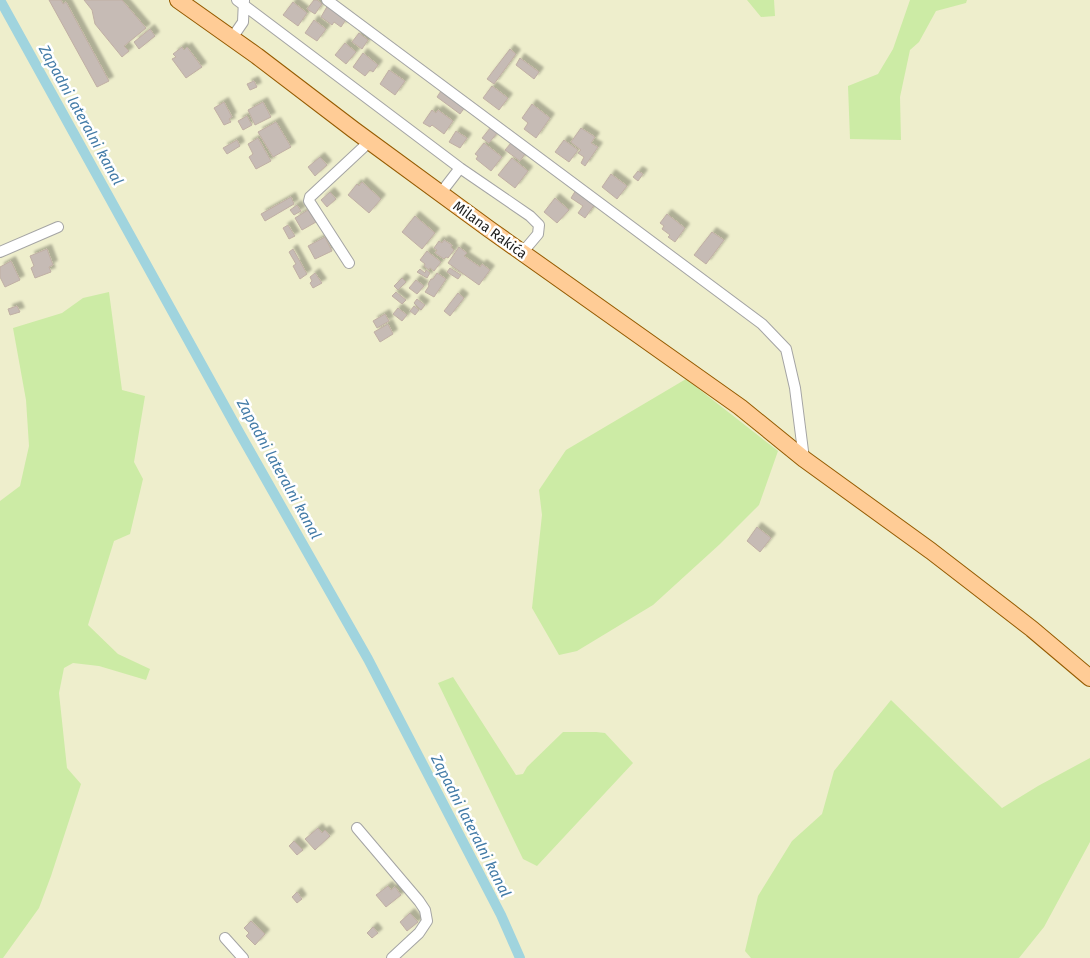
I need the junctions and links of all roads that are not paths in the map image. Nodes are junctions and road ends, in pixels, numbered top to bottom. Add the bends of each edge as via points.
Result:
1 (178, 0) edge
2 (327, 0) edge
3 (242, 2) edge
4 (232, 38) junction
5 (369, 142) junction
6 (460, 168) junction
7 (440, 194) junction
8 (58, 227) dead end
9 (0, 252) edge
10 (522, 253) junction
11 (350, 263) dead end
12 (804, 459) junction
13 (1090, 678) edge
14 (357, 828) dead end
15 (226, 938) dead end
16 (243, 958) edge
17 (392, 958) edge

1 - 4 main road, Milana Rakića
2 - 12 street via 762,324 786,349 795,388
3 - 4 street via 243,22
3 - 6 street
4 - 5 main road, Milana Rakića
5 - 7 main road, Milana Rakića
5 - 11 street via 309,201
6 - 7 street
6 - 10 street via 539,225 538,234
7 - 10 main road, Milana Rakića
8 - 9 street
10 - 12 main road, Milana Rakića via 740,407
12 - 13 main road, Milana Rakića via 1032,629
14 - 17 street via 425,910 427,920 419,933
15 - 16 street

